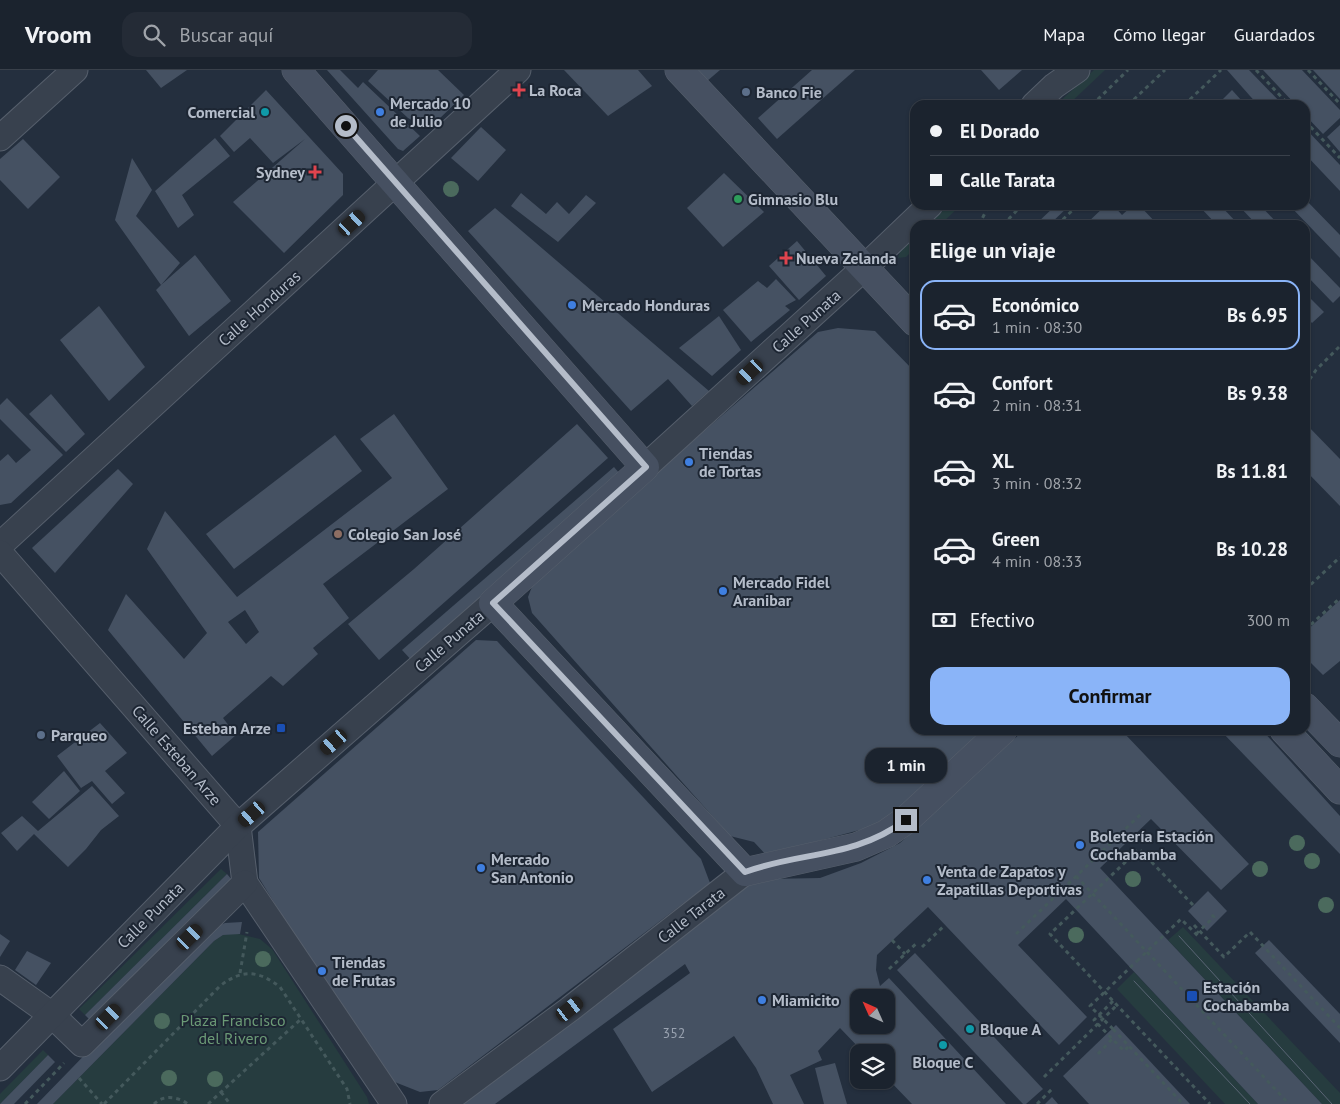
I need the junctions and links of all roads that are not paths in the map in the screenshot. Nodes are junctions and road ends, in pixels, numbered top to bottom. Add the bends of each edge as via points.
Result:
1 (75, 70) edge
2 (296, 70) edge
3 (518, 70) edge
4 (679, 70) edge
5 (1077, 70) edge
6 (1039, 100) edge
7 (0, 138) edge
8 (396, 183) junction
9 (925, 210) edge
10 (914, 220) edge
11 (910, 224) edge
12 (864, 268) junction
13 (910, 317) edge
14 (646, 467) junction
15 (0, 544) edge
16 (0, 553) edge
17 (493, 603) junction
18 (1310, 712) edge
19 (998, 735) edge
20 (1289, 735) edge
21 (1340, 743) edge
22 (1340, 790) edge
23 (238, 826) junction
24 (745, 872) junction
25 (245, 884) junction
26 (0, 978) edge
27 (52, 1014) junction
28 (0, 1068) edge
29 (394, 1104) edge
30 (442, 1104) edge

1 - 7 street
2 - 8 main road
3 - 8 street, Calle Honduras
4 - 12 main road
5 - 6 street
8 - 14 main road
8 - 15 street, Calle Honduras
9 - 10 street, Calle Punata
11 - 12 street, Calle Punata
12 - 13 main road
12 - 14 street, Calle Punata
14 - 17 main road, Calle Punata
16 - 23 street, Calle Esteban Arze
17 - 23 street, Calle Punata
17 - 24 main road
18 - 21 main road
19 - 24 main road, Calle Tarata via 906,820 886,834 856,847
20 - 22 main road
23 - 25 street
23 - 27 street, Calle Punata
24 - 30 street, Calle Tarata
25 - 27 street via 82,1044
25 - 29 street
26 - 27 street
27 - 28 street, Calle Punata

